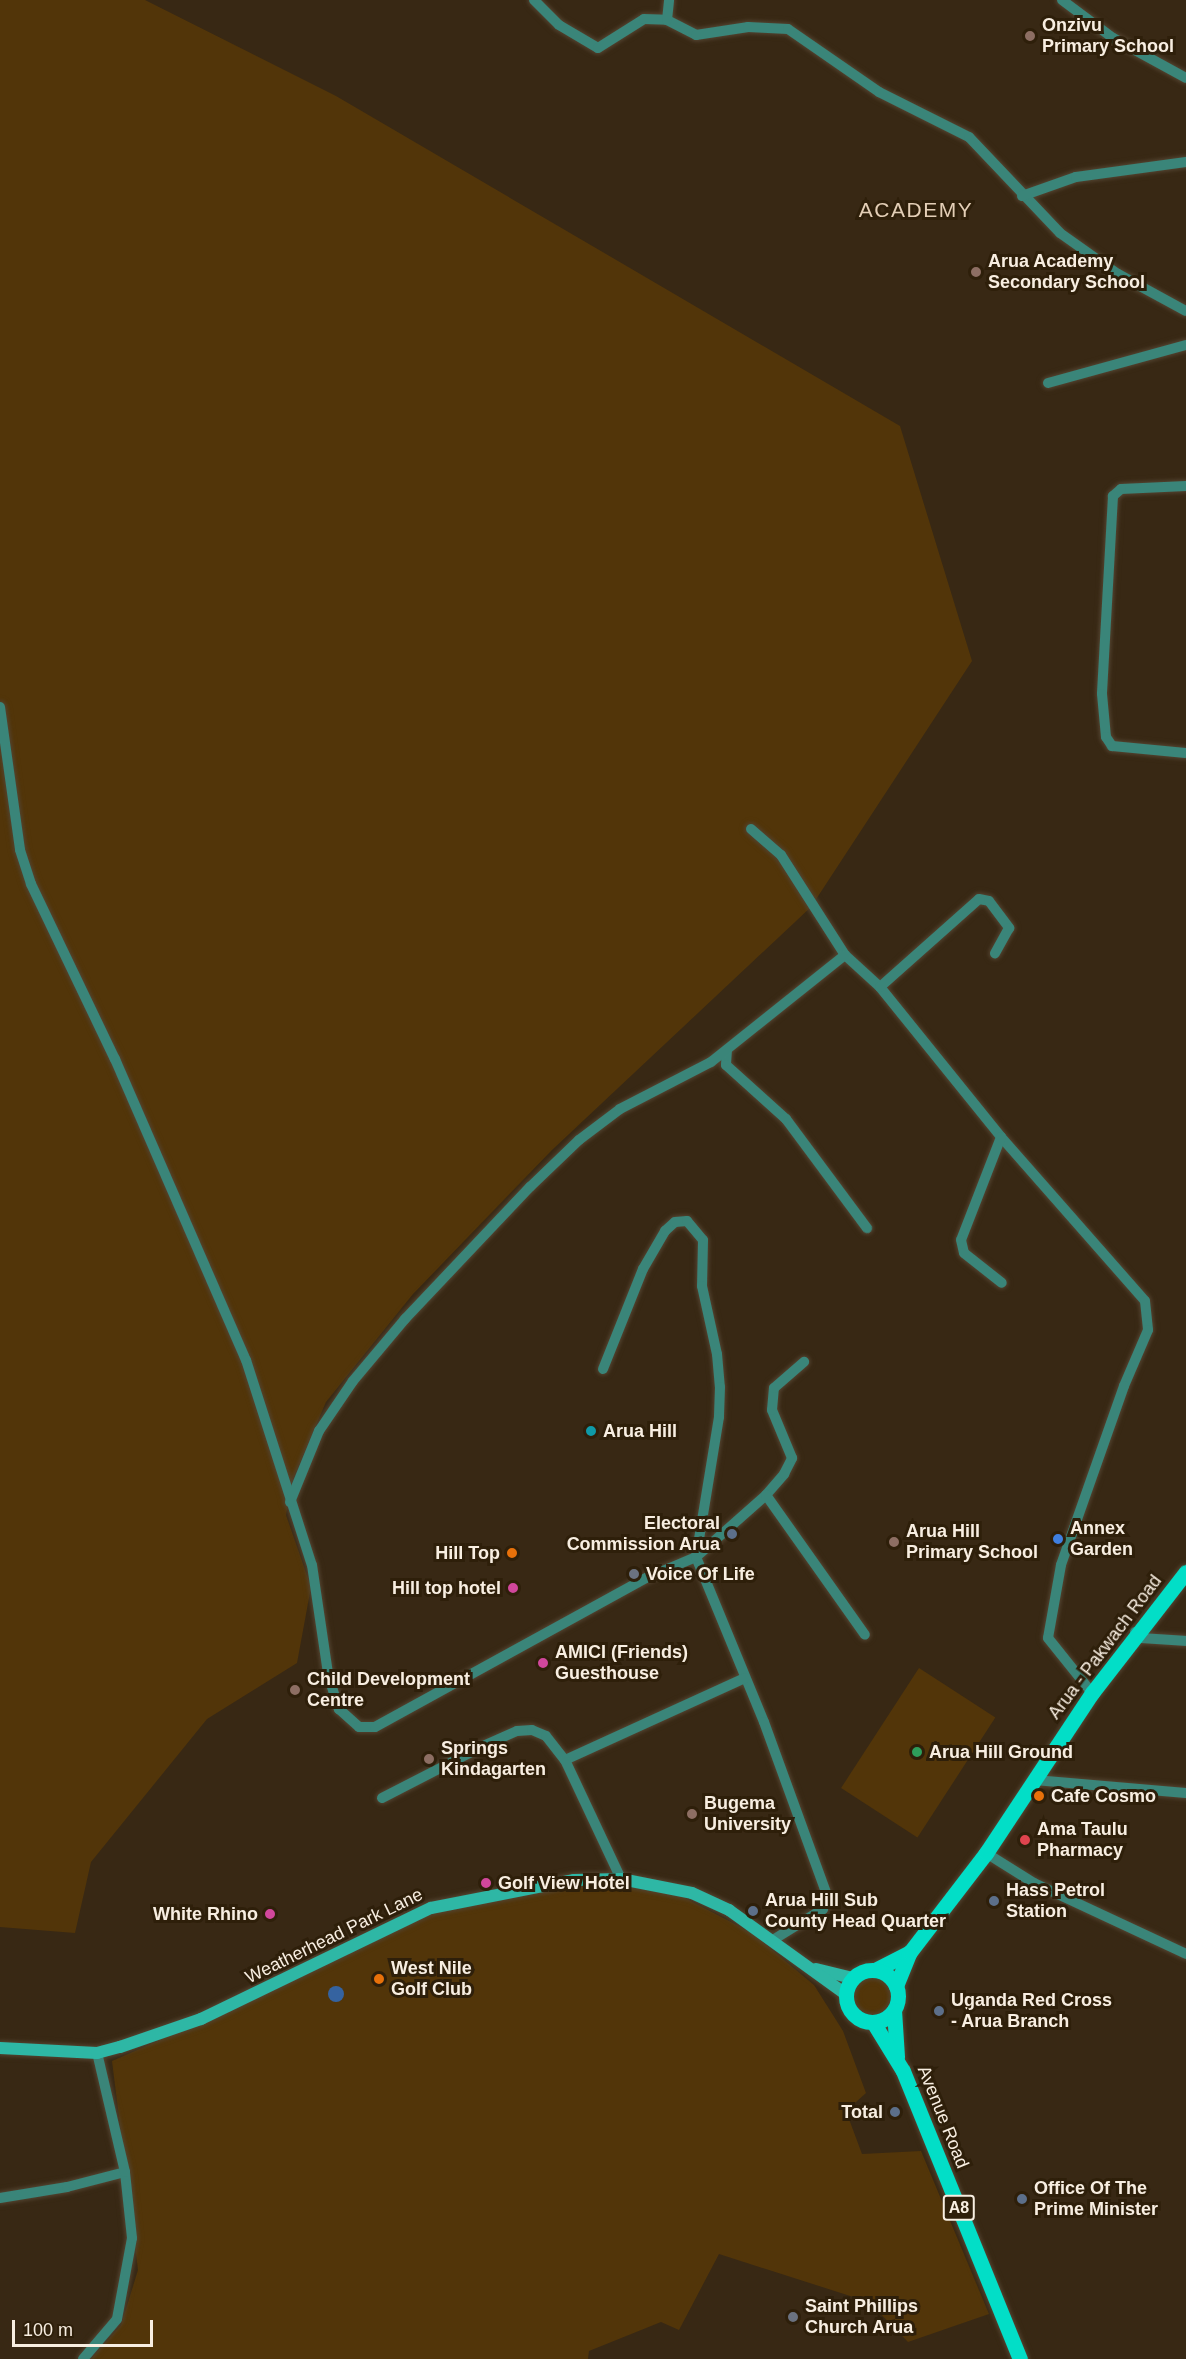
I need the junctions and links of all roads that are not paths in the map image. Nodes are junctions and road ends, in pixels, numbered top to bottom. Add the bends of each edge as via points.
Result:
1 (534, 0) edge
2 (669, 0) edge
3 (1062, 0) edge
4 (667, 20) junction
5 (1186, 78) edge
6 (1186, 162) edge
7 (1022, 196) junction
8 (1186, 311) edge
9 (1186, 345) edge
10 (1048, 383) dead end
11 (1186, 486) edge
12 (0, 707) edge
13 (1186, 753) edge
14 (751, 829) dead end
15 (995, 952) dead end
16 (846, 955) junction
17 (879, 987) junction
18 (728, 1050) junction
19 (1001, 1137) junction
20 (867, 1228) dead end
21 (1002, 1282) dead end
22 (804, 1362) dead end
23 (603, 1369) dead end
24 (766, 1495) junction
25 (290, 1502) junction
26 (696, 1557) junction
27 (1186, 1572) edge
28 (1135, 1632) junction
29 (865, 1635) dead end
30 (1186, 1641) edge
31 (745, 1677) junction
32 (1092, 1693) junction
33 (565, 1760) junction
34 (1034, 1780) junction
35 (1186, 1793) edge
36 (382, 1798) dead end
37 (986, 1853) junction
38 (621, 1879) junction
39 (773, 1940) junction
40 (910, 1952) junction
41 (1186, 1954) edge
42 (812, 1968) junction
43 (875, 1970) junction
44 (853, 1978) junction
45 (896, 1986) junction
46 (847, 1995) junction
47 (894, 2010) junction
48 (873, 2022) junction
49 (0, 2048) edge
50 (97, 2054) junction
51 (897, 2057) junction
52 (125, 2172) junction
53 (0, 2198) edge
54 (83, 2359) edge
55 (1020, 2359) edge

1 - 4 street via 559,25 598,48 634,23 644,19
2 - 4 street
3 - 5 street via 1113,39
4 - 7 street via 696,34 772,26 805,37 844,71 969,137
6 - 7 street via 1076,177
7 - 8 street via 1060,233 1096,259
9 - 10 street
11 - 13 street via 1121,489 1113,496 1102,682 1106,737 1112,746
12 - 25 street via 20,850 31,884 115,1059 214,1281 246,1360
14 - 16 street via 781,855
15 - 17 street via 1009,928 989,901 979,899
16 - 17 street
16 - 18 street
17 - 19 street
18 - 20 street via 726,1065 786,1119
18 - 25 street via 632,1101 595,1128 487,1232 405,1319 331,1410
19 - 21 street via 961,1240 964,1252
19 - 32 street via 1145,1301 1149,1311 1148,1330 1124,1386 1061,1565 1048,1638
22 - 24 street via 774,1389 772,1410 792,1458
23 - 26 street via 643,1269 665,1231 675,1222 687,1221 703,1240 702,1286 720,1387 719,1417
24 - 26 street
24 - 29 street
25 - 26 street via 318,1587 322,1639 332,1686 339,1708 359,1727 375,1727 646,1578
26 - 31 street
27 - 28 main road, Arua - Pakwach Road / A8
28 - 30 street via 1142,1638
28 - 32 main road, Arua - Pakwach Road / A8
31 - 33 street
31 - 39 street via 827,1895 823,1909
32 - 34 main road, Arua - Pakwach Road / A8
33 - 36 street via 546,1736 532,1730 517,1731
33 - 38 street
34 - 35 street
34 - 37 main road, Arua - Pakwach Road / A8
37 - 40 main road, Arua - Pakwach Road / A8
37 - 41 street via 1034,1883
38 - 39 main road, Weatherhead Park Lane via 692,1893 729,1910
38 - 50 main road, Weatherhead Park Lane via 537,1885 431,1908 201,2019
39 - 42 main road, Weatherhead Park Lane
40 - 43 main road, Arua - Pakwach Road
40 - 45 main road, Arua - Pakwach Road / A8
42 - 44 main road, Weatherhead Park Lane
42 - 46 main road, Weatherhead Park Lane
43 - 44 main road
43 - 45 main road via 888,1975
44 - 46 main road
45 - 47 main road, A8
46 - 48 main road via 852,2012
47 - 48 main road
47 - 51 main road, Avenue Road / A8
48 - 51 main road, Avenue Road
49 - 50 main road, Weatherhead Park Lane
50 - 52 street
51 - 55 main road, Avenue Road / A8
52 - 53 street via 68,2187
52 - 54 street via 132,2238 122,2302 117,2319

